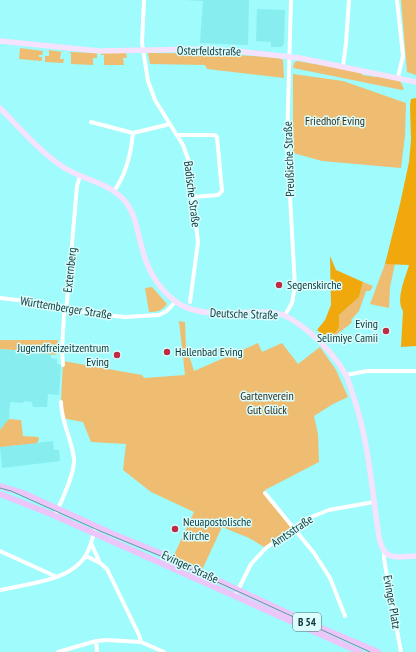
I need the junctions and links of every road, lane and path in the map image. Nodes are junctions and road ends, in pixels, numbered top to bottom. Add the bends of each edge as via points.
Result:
1 (144, 0) edge
2 (291, 0) edge
3 (349, 0) edge
4 (397, 0) edge
5 (0, 41) edge
6 (143, 51) junction
7 (289, 57) junction
8 (343, 66) junction
9 (398, 77) junction
10 (416, 82) edge
11 (0, 108) edge
12 (91, 122) dead end
13 (170, 124) junction
14 (133, 133) junction
15 (177, 135) junction
16 (80, 176) junction
17 (114, 191) junction
18 (193, 198) junction
19 (0, 298) edge
20 (175, 302) junction
21 (190, 302) dead end
22 (65, 307) junction
23 (285, 315) junction
24 (63, 365) dead end
25 (416, 371) edge
26 (346, 375) junction
27 (61, 402) dead end
28 (0, 486) edge
29 (265, 493) dead end
30 (0, 494) edge
31 (374, 502) junction
32 (56, 512) junction
33 (96, 526) junction
34 (293, 528) junction
35 (94, 533) junction
36 (91, 543) junction
37 (0, 551) edge
38 (384, 552) junction
39 (86, 556) junction
40 (416, 556) edge
41 (100, 563) junction
42 (57, 577) junction
43 (0, 590) edge
44 (238, 590) junction
45 (235, 596) junction
46 (345, 616) dead end
47 (96, 641) junction
48 (141, 642) junction
49 (58, 652) edge
50 (97, 652) edge
51 (164, 652) edge
52 (360, 652) edge
53 (378, 652) edge
54 (401, 652) edge

1 - 6 street, Badische Straße
2 - 7 street, Preußische Straße
3 - 8 street
4 - 9 street via 403,56
5 - 6 street, Osterfeldstraße via 80,50
6 - 7 street, Osterfeldstraße via 219,50
6 - 13 street, Badische Straße via 151,90
7 - 8 street, Osterfeldstraße
7 - 23 street, Preußische Straße via 287,147 295,283 292,303
8 - 9 street, Osterfeldstraße
9 - 10 street, Osterfeldstraße
11 - 16 street, Deutsche Straße via 55,161
12 - 14 street
13 - 14 street
13 - 15 street, Badische Straße
14 - 17 street via 127,164
15 - 18 street, Badische Straße via 187,153
15 - 18 street via 217,137 222,191 218,195
16 - 17 street, Deutsche Straße
16 - 22 street, Externberg
17 - 20 street, Deutsche Straße via 132,213 152,274
18 - 21 street, Badische Straße via 198,242
19 - 22 street, Württemberger Straße
20 - 22 street, Württemberger Straße via 163,314 149,316 94,314
20 - 23 street, Deutsche Straße via 191,310 207,313 262,312
22 - 24 street, Externberg
23 - 26 street, Deutsche Straße via 325,346
25 - 26 street via 367,371
26 - 31 street, Deutsche Straße via 363,431
27 - 32 street via 62,418 74,461 72,474
28 - 32 main road, Evinger Straße / B 54 via 22,493
29 - 34 street
30 - 32 main road, Evinger Straße / B 54
31 - 34 street, Amtsstraße via 329,510 306,519
31 - 38 street, Deutsche Straße via 380,544
32 - 33 main road, Evinger Straße / B 54
32 - 35 main road, Evinger Straße / B 54
33 - 35 street
33 - 44 main road, Evinger Straße / B 54
34 - 44 street, Amtsstraße via 266,548 253,562
34 - 46 street via 314,553 330,578
35 - 36 street
35 - 45 main road, Evinger Straße / B 54
36 - 39 street
36 - 41 street
37 - 42 street
38 - 40 street via 394,557
38 - 54 street, Evinger Platz
39 - 41 street
39 - 42 street via 71,570
41 - 48 street via 107,569
42 - 43 street
44 - 45 street, Amtsstraße
44 - 53 main road, Evinger Straße / B 54
45 - 52 main road, Evinger Straße / B 54
47 - 48 street
47 - 49 street
47 - 50 street
48 - 51 street

